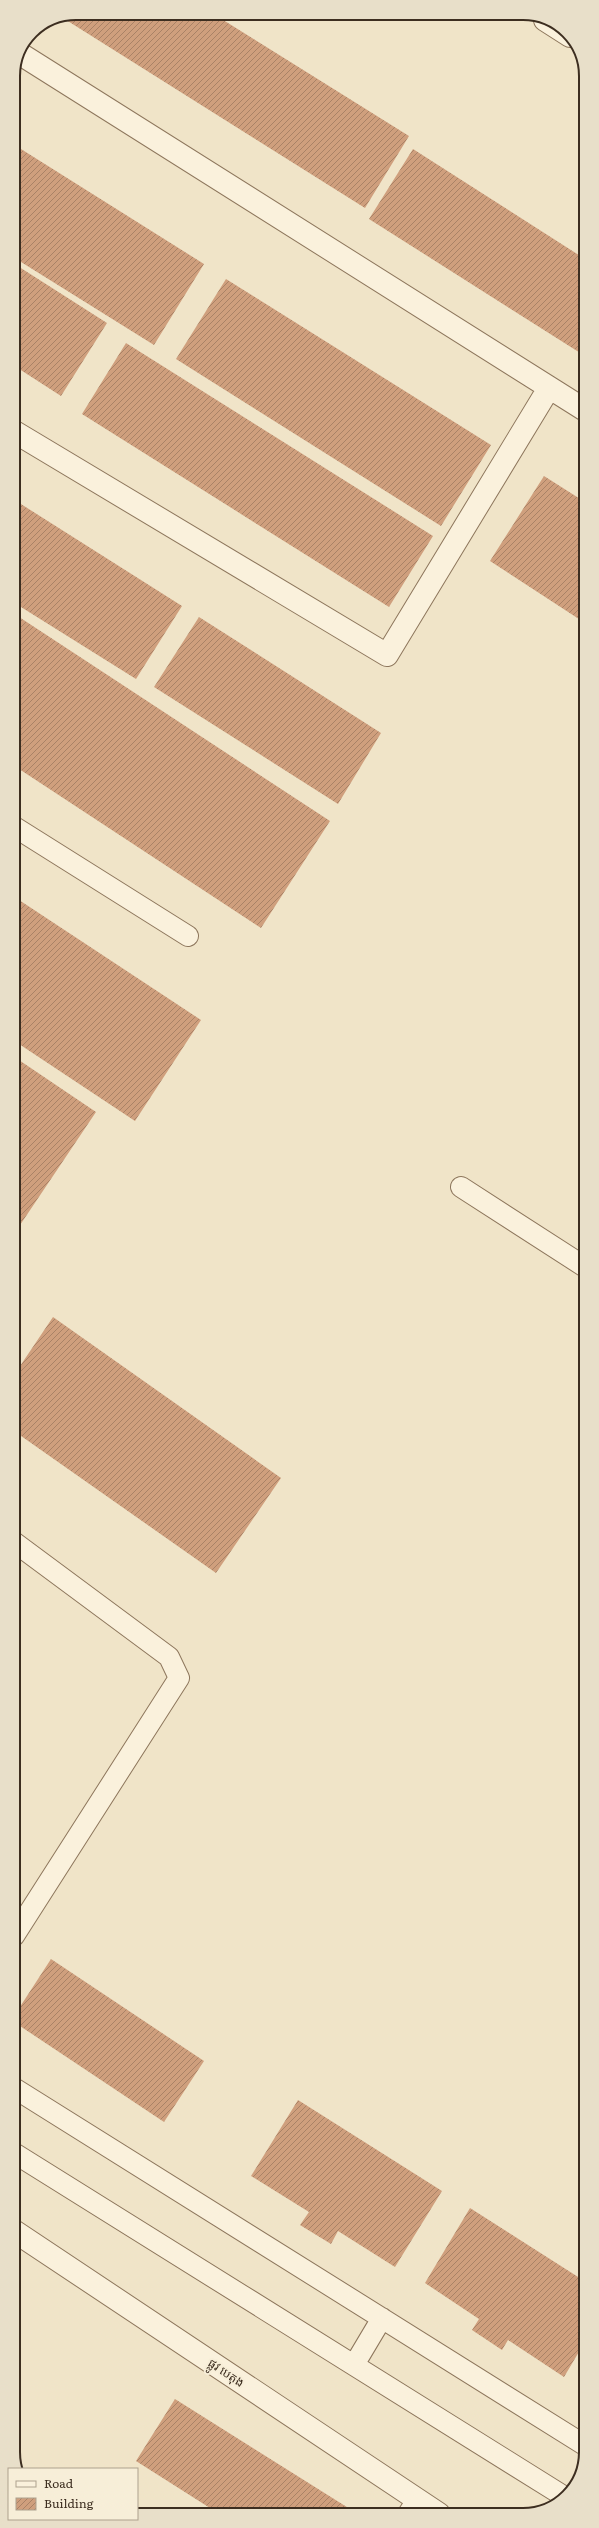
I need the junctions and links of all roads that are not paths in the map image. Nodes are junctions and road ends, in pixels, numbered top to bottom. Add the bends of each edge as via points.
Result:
1 (24, 56) edge
2 (549, 388) junction
3 (579, 406) edge
4 (20, 435) edge
5 (20, 830) edge
6 (188, 936) dead end
7 (461, 1187) dead end
8 (579, 1262) edge
9 (20, 1546) edge
10 (20, 1927) edge
11 (20, 2092) edge
12 (20, 2157) edge
13 (20, 2235) edge
14 (382, 2318) junction
15 (354, 2365) junction
16 (579, 2442) edge
17 (560, 2494) edge
18 (413, 2507) edge

1 - 2 street
2 - 3 street
2 - 4 street via 387,656
5 - 6 lane
7 - 8 lane
9 - 10 lane via 169,1657 179,1678
11 - 14 lane
12 - 15 lane
13 - 18 street, ផ្លូវ បេតុង
14 - 15 lane
14 - 16 lane
15 - 17 lane

